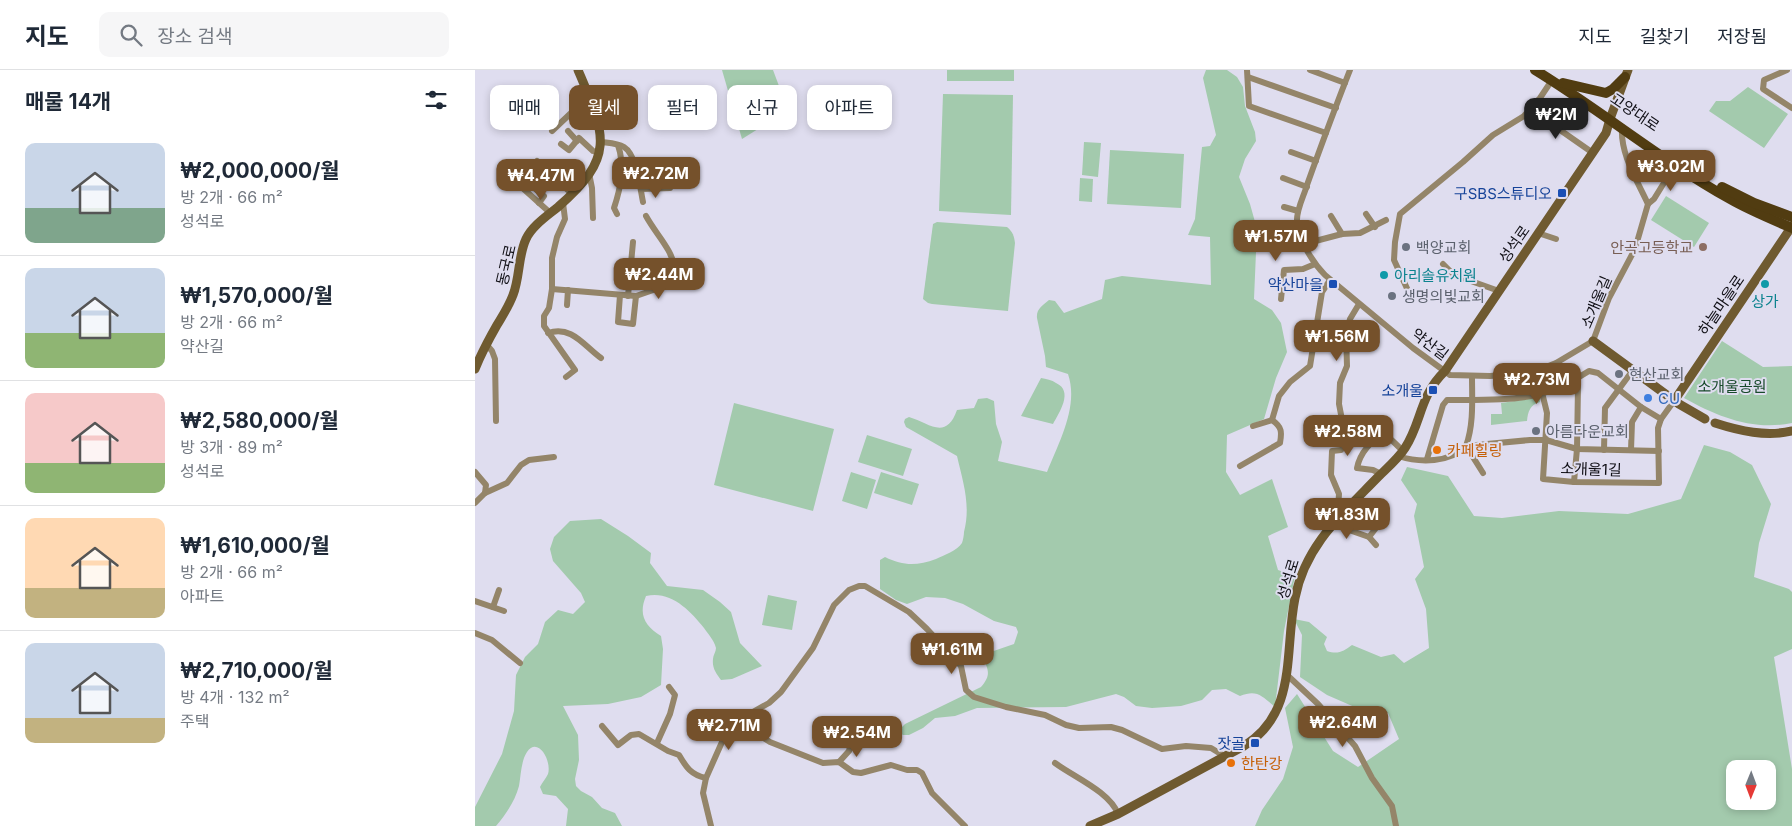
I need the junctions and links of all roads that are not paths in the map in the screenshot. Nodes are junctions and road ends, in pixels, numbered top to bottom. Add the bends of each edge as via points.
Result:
1 (578, 70) edge
2 (1310, 70) edge
3 (1350, 70) edge
4 (1537, 70) edge
5 (1787, 70) edge
6 (1247, 74) edge
7 (1626, 74) edge
8 (1345, 82) junction
9 (1557, 82) junction
10 (584, 85) edge
11 (1336, 108) junction
12 (1792, 108) edge
13 (1530, 109) junction
14 (569, 115) edge
15 (1611, 116) junction
16 (1621, 127) junction
17 (599, 130) edge
18 (552, 131) dead end
19 (568, 131) dead end
20 (1326, 134) junction
21 (577, 140) junction
22 (601, 142) junction
23 (561, 144) dead end
24 (618, 145) junction
25 (1291, 152) dead end
26 (599, 153) junction
27 (1593, 153) junction
28 (537, 161) dead end
29 (1316, 161) junction
30 (1675, 165) junction
31 (589, 173) junction
32 (1283, 178) dead end
33 (520, 185) dead end
34 (1307, 187) junction
35 (670, 188) dead end
36 (641, 189) junction
37 (572, 194) junction
38 (643, 202) dead end
39 (1648, 204) junction
40 (560, 206) junction
41 (1284, 207) dead end
42 (1298, 212) junction
43 (545, 214) junction
44 (617, 214) dead end
45 (1366, 214) dead end
46 (646, 216) dead end
47 (1331, 216) dead end
48 (593, 218) dead end
49 (1386, 220) dead end
50 (1792, 225) edge
51 (1375, 227) junction
52 (1538, 233) junction
53 (1341, 234) junction
54 (1556, 239) dead end
55 (633, 242) dead end
56 (1304, 244) junction
57 (1315, 264) junction
58 (1443, 264) dead end
59 (1330, 280) junction
60 (552, 289) junction
61 (568, 290) junction
62 (1499, 291) junction
63 (620, 295) junction
64 (1409, 295) dead end
65 (628, 296) junction
66 (636, 296) junction
67 (1281, 299) dead end
68 (1359, 304) junction
69 (567, 305) dead end
70 (548, 333) junction
71 (1593, 341) junction
72 (486, 344) junction
73 (601, 358) dead end
74 (475, 369) edge
75 (1633, 370) junction
76 (1445, 371) junction
77 (1537, 372) junction
78 (1472, 376) junction
79 (566, 377) dead end
80 (1576, 380) junction
81 (1619, 390) junction
82 (1543, 394) junction
83 (1472, 400) junction
84 (1674, 401) junction
85 (1641, 407) junction
86 (1661, 419) junction
87 (1705, 419) dead end
88 (1272, 420) junction
89 (496, 421) dead end
90 (1373, 422) dead end
91 (1715, 423) dead end
92 (1343, 425) dead end
93 (1253, 426) dead end
94 (1792, 431) edge
95 (1385, 434) junction
96 (1546, 440) junction
97 (1466, 446) junction
98 (1341, 450) dead end
99 (1577, 450) junction
100 (1604, 450) junction
101 (1631, 450) junction
102 (1659, 451) junction
103 (1400, 454) junction
104 (554, 457) dead end
105 (1427, 459) junction
106 (1241, 466) dead end
107 (475, 472) edge
108 (1381, 474) junction
109 (1483, 474) dead end
110 (1574, 482) junction
111 (485, 493) junction
112 (475, 503) edge
113 (1340, 516) junction
114 (1376, 528) dead end
115 (1369, 537) junction
116 (1376, 545) dead end
117 (499, 590) dead end
118 (475, 601) edge
119 (493, 607) junction
120 (504, 610) dead end
121 (475, 633) edge
122 (520, 662) dead end
123 (1285, 674) junction
124 (669, 687) dead end
125 (744, 717) junction
126 (602, 726) dead end
127 (851, 742) dead end
128 (657, 743) junction
129 (1224, 756) junction
130 (839, 762) junction
131 (1055, 763) dead end
132 (706, 778) junction
133 (1118, 814) junction
134 (711, 826) edge
135 (965, 826) edge
136 (1090, 826) edge
137 (1397, 826) edge

1 - 10 street, 동국로
2 - 8 street
3 - 8 street, 약산길
4 - 9 main road, 고양대로
5 - 12 street via 1764,80 1763,89
6 - 11 street
6 - 20 street via 1249,106
7 - 9 main road via 1606,93
7 - 15 street, 성석로
8 - 11 street, 약산길
9 - 13 street
9 - 15 main road, 고양대로
11 - 20 street, 약산길
13 - 27 street
13 - 64 street via 1493,135 1400,214 1394,260
14 - 18 street
15 - 16 main road, 고양대로
15 - 27 street, 성석로 via 1606,133
15 - 50 main road, 고양대로 via 1723,188
16 - 30 main road, 고양대로
16 - 39 street via 1623,149
17 - 22 street, 동국로
19 - 21 street
20 - 29 street, 약산길
21 - 23 street via 569,150
21 - 26 street via 579,138
22 - 24 street
22 - 26 street, 동국로
24 - 36 street via 628,150
24 - 44 street via 622,155 621,186 613,208
25 - 29 street
26 - 31 street, 동국로
27 - 52 street, 성석로
28 - 37 street
29 - 34 street, 약산길
30 - 39 street
30 - 50 main road, 고양대로 via 1730,200
31 - 37 street, 동국로
31 - 48 street
32 - 34 street
33 - 43 street via 539,203
34 - 42 street, 약산길
35 - 36 street
36 - 38 street
37 - 40 street, 동국로
39 - 71 street, 소개울길 via 1635,249 1609,298
40 - 43 street, 동국로
40 - 60 street via 565,219 552,258
41 - 42 street
42 - 56 street, 약산길 via 1297,225
43 - 72 street, 동국로 via 526,238 514,293
45 - 51 street
46 - 66 street via 666,244 676,270 659,288
47 - 53 street
49 - 51 street
50 - 84 street, 하늘마을로
51 - 53 street via 1360,233
52 - 54 street
52 - 62 street, 성석로
53 - 56 street
55 - 65 street
56 - 57 street, 약산길
57 - 59 street, 약산길
57 - 67 street via 1303,269 1284,270
58 - 62 street via 1454,275
59 - 68 street, 약산길
59 - 88 street via 1322,292 1311,366 1290,382 1279,396
60 - 61 street
60 - 70 street via 549,308 544,316
61 - 63 street
61 - 69 street
62 - 76 street, 성석로
63 - 65 street
63 - 66 street via 618,322 633,324
65 - 66 street
68 - 76 street, 약산길
68 - 92 street via 1346,333 1347,366 1340,383 1339,404
70 - 73 street via 569,332
70 - 79 street via 575,370
71 - 75 street
71 - 77 street, 소개울길
72 - 74 street, 동국로
72 - 89 street via 495,359
75 - 81 street
75 - 84 street
76 - 78 street, 소개울길 via 1451,375
76 - 103 street, 성석로 via 1428,393 1410,439
77 - 78 street, 소개울길
77 - 82 street, 소개울1길
78 - 83 street
80 - 81 street via 1593,371
80 - 82 street
80 - 99 street
81 - 85 street
81 - 100 street via 1605,408
82 - 83 street
82 - 96 street, 소개울1길 via 1547,413
83 - 97 street via 1470,436
83 - 105 street via 1447,400 1443,405
84 - 86 street
84 - 87 street
85 - 86 street
85 - 101 street via 1632,422
86 - 102 street, 소개울1길
88 - 93 street
88 - 106 street via 1279,425 1280,443
90 - 95 street
91 - 94 street via 1754,433
95 - 103 street
95 - 108 street via 1377,437 1359,457 1357,468
96 - 97 street via 1512,440
96 - 99 street
96 - 110 street, 소개울1길 via 1543,479
97 - 105 street via 1453,457
97 - 109 street
98 - 113 street via 1332,450 1331,476 1339,494
99 - 100 street
99 - 110 street
100 - 101 street
101 - 102 street
102 - 110 street, 소개울1길 via 1659,483
103 - 105 street
103 - 108 street, 성석로
104 - 111 street via 529,460 507,483
107 - 111 street via 486,485
108 - 113 street, 성석로
111 - 112 street
113 - 115 street via 1349,530
113 - 123 street, 성석로 via 1305,563 1294,600
114 - 115 street
115 - 116 street
117 - 119 street
118 - 119 street
119 - 120 street
121 - 122 street via 492,640
123 - 129 street, 성석로 via 1280,702 1271,722 1258,738
123 - 137 street via 1318,704 1355,746 1392,806
124 - 128 street via 675,695
125 - 129 street via 781,692 813,648 834,605 849,590 865,586 909,612 927,629 961,666 966,690 974,697 1045,715 1079,728 1116,728 1163,749 1211,748
125 - 130 street via 769,742 823,763
125 - 132 street via 726,732
126 - 128 street via 618,745 631,735 639,734
127 - 130 street via 849,751
128 - 132 street via 679,755 689,770
129 - 133 street, 성석로
130 - 135 street via 853,772 861,773 891,765 917,770 922,773 932,793
131 - 133 street via 1097,791 1114,805
132 - 134 street via 703,793
133 - 136 street, 성석로

